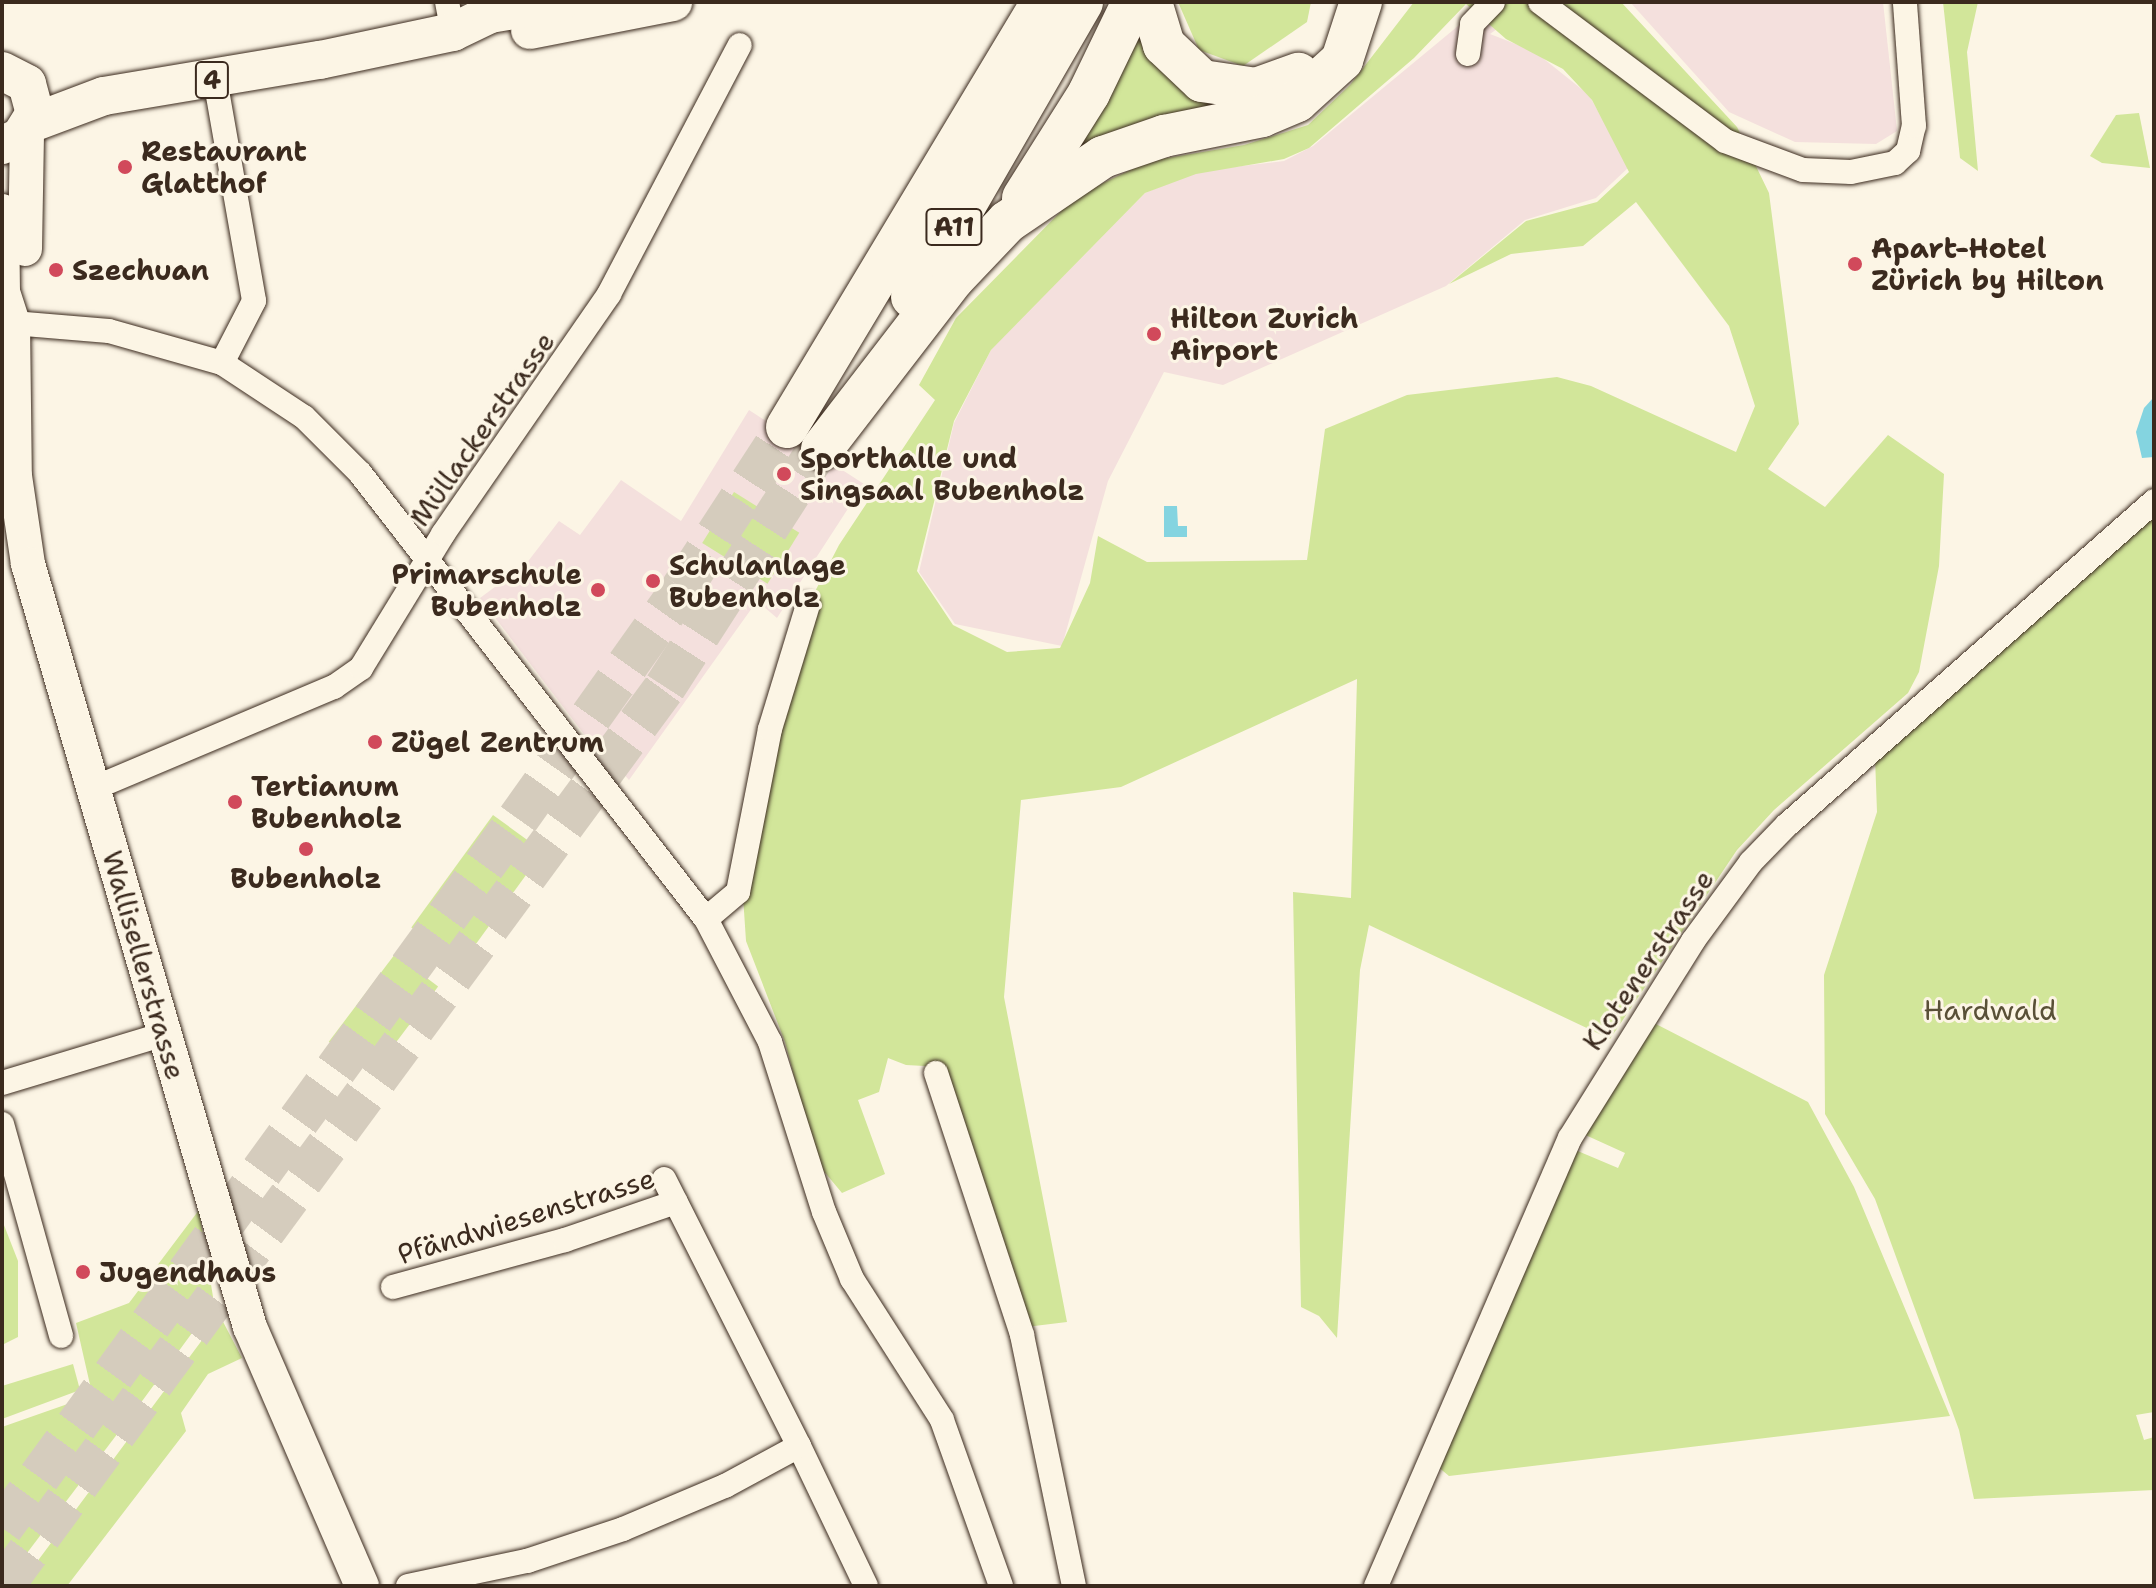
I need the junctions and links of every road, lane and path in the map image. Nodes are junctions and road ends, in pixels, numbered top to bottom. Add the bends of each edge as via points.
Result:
1 (561, 2) edge
2 (673, 2) edge
3 (1042, 2) edge
4 (1082, 2) edge
5 (1133, 2) edge
6 (1151, 2) edge
7 (1338, 2) edge
8 (1361, 2) edge
9 (1493, 2) edge
10 (1540, 2) edge
11 (1905, 2) edge
12 (450, 17) edge
13 (740, 45) dead end
14 (1468, 54) dead end
15 (14, 77) edge
16 (215, 79) junction
17 (104, 96) junction
18 (20, 133) edge
19 (2, 211) edge
20 (1007, 222) junction
21 (13, 323) junction
22 (222, 363) junction
23 (7, 434) edge
24 (809, 441) junction
25 (2154, 501) edge
26 (427, 563) junction
27 (808, 605) dead end
28 (92, 789) junction
29 (706, 919) junction
30 (164, 1034) junction
31 (936, 1073) dead end
32 (2, 1083) edge
33 (2, 1124) edge
34 (664, 1179) dead end
35 (676, 1202) junction
36 (393, 1287) dead end
37 (61, 1336) dead end
38 (799, 1446) junction
39 (362, 1586) edge
40 (408, 1586) edge
41 (866, 1586) edge
42 (1001, 1586) edge
43 (1074, 1586) edge
44 (1376, 1586) edge

1 - 12 main road, 4
2 - 12 main road, 4 via 494,37
3 - 24 highway, A11
4 - 24 highway, A11
5 - 20 highway via 1089,93
6 - 7 highway via 1159,37 1177,63 1202,81 1243,90 1276,85 1303,70 1325,44
8 - 20 highway via 1342,60 1297,101 1262,116 1164,136 1103,157
9 - 14 street via 1472,24
10 - 11 street via 1725,141 1803,170 1851,172 1895,163 1908,151 1914,126
12 - 16 main road, 4
13 - 26 street, Müllackerstrasse via 609,294
15 - 17 main road, 4
15 - 18 main road via 34,103
16 - 17 main road, 4
16 - 22 street via 254,301
17 - 18 main road, 4
18 - 21 main road, Wallisellerstrasse via 24,296
19 - 21 main road, Wallisellerstrasse via 3,292
20 - 24 highway
21 - 22 street via 109,331
21 - 23 main road, Wallisellerstrasse
22 - 26 street via 266,389 334,443
23 - 28 main road, Wallisellerstrasse via 28,564
25 - 44 street, Klotenerstrasse via 1787,825 1751,862 1693,941 1570,1138
26 - 28 street, Müllackerstrasse via 379,646 334,687
26 - 29 street
27 - 29 street via 770,729 738,892
28 - 30 main road, Wallisellerstrasse
29 - 42 street via 770,1042 824,1212 852,1279 942,1420
30 - 32 street
30 - 39 main road, Wallisellerstrasse via 259,1355
31 - 43 street via 1022,1335
33 - 37 street
34 - 35 street, Pfändwiesenstrasse
35 - 36 street, Pfändwiesenstrasse via 565,1240
35 - 38 street, Pfändwiesenstrasse
38 - 40 street via 725,1486 623,1529 527,1561
38 - 41 street, Pfändwiesenstrasse

